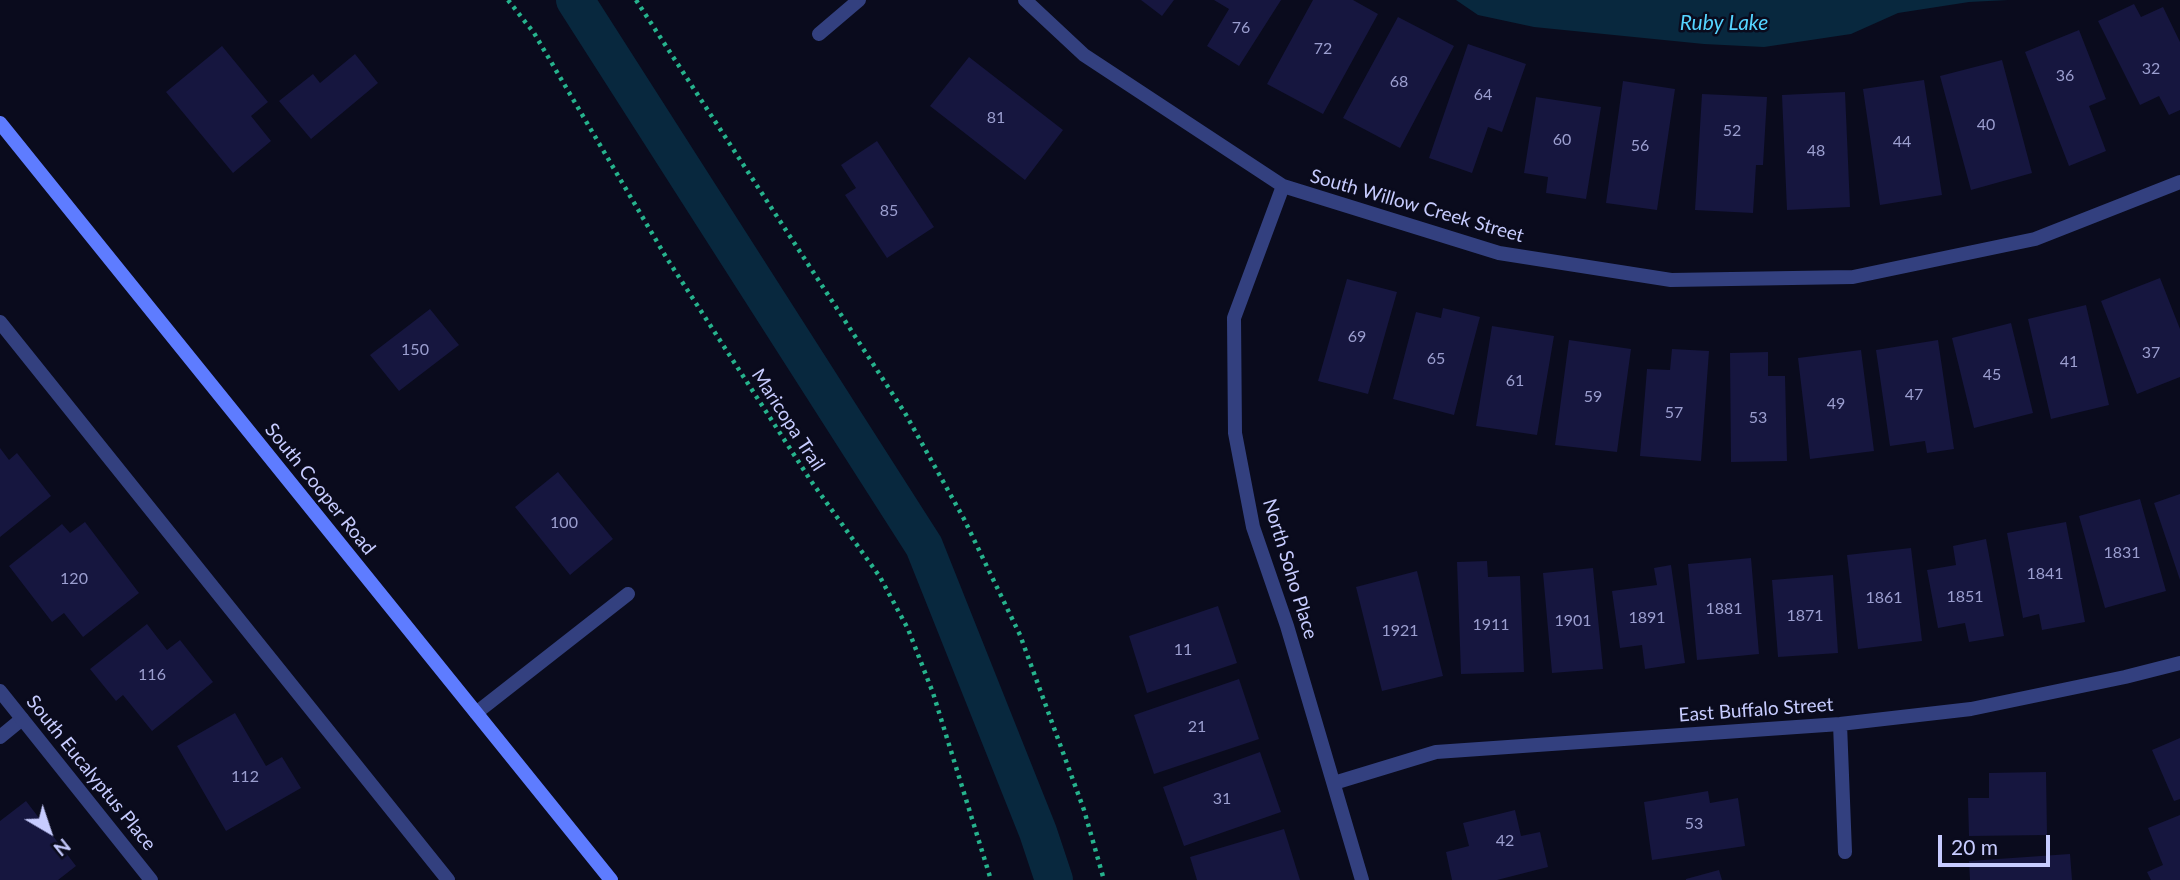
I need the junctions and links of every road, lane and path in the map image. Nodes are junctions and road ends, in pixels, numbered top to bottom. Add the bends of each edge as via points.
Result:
1 (508, 0) edge
2 (636, 0) edge
3 (859, 0) edge
4 (1025, 0) edge
5 (819, 34) dead end
6 (0, 123) edge
7 (2180, 182) edge
8 (1283, 187) junction
9 (0, 321) edge
10 (628, 594) dead end
11 (2180, 663) edge
12 (0, 691) edge
13 (476, 713) junction
14 (22, 719) junction
15 (1840, 724) junction
16 (0, 737) edge
17 (1334, 783) junction
18 (1845, 852) dead end
19 (151, 880) edge
20 (448, 880) edge
21 (611, 880) edge
22 (991, 880) edge
23 (1104, 880) edge
24 (1362, 880) edge

1 - 22 path, Maricopa Trail via 534,33 695,302 811,481 880,577 908,629 933,693
2 - 23 path via 905,414 964,519 1020,635 1084,810
3 - 5 street
4 - 8 street, South Willow Creek Street via 1084,55
6 - 13 main road, South Cooper Road
7 - 8 street, South Willow Creek Street via 2035,239 1853,277 1671,280 1499,253
8 - 17 street, North Soho Place via 1234,318 1234,433 1253,527
9 - 20 street
10 - 13 street
11 - 15 street, East Buffalo Street via 1971,709
12 - 14 street, South Eucalyptus Place
13 - 21 main road, South Cooper Road
14 - 16 street
14 - 19 street, South Eucalyptus Place
15 - 17 street, East Buffalo Street via 1436,752
15 - 18 street
17 - 24 street, North Soho Place

